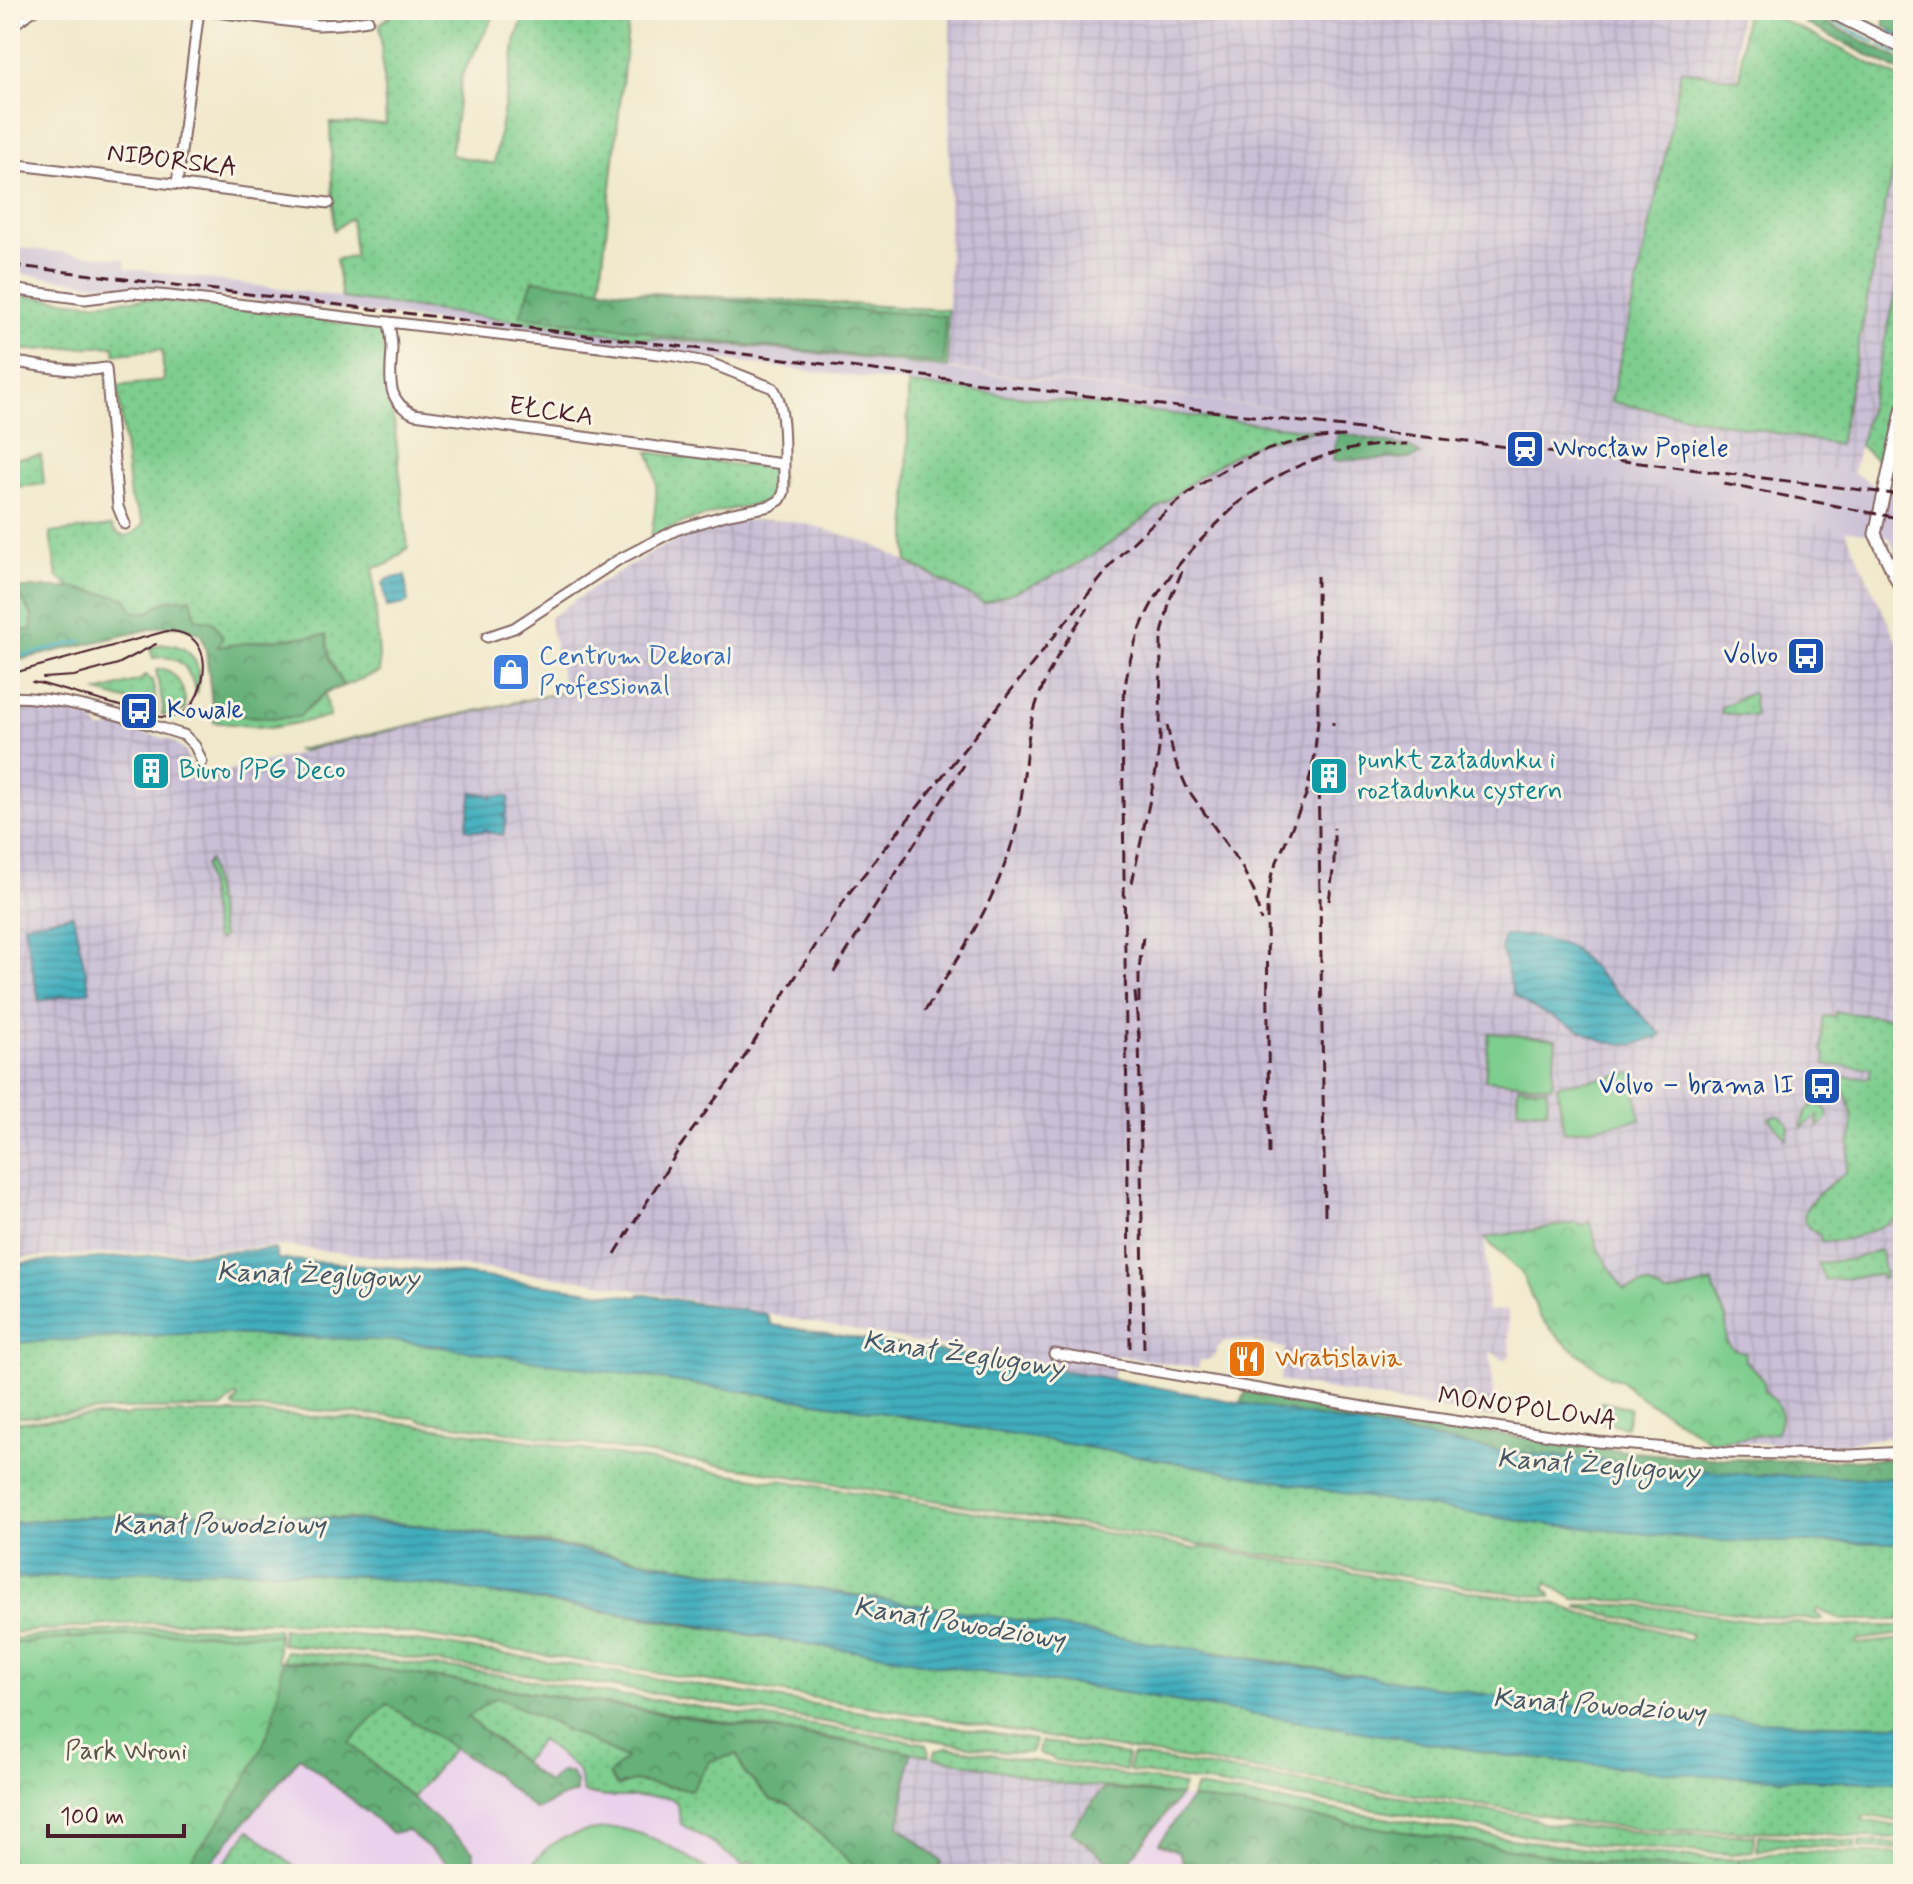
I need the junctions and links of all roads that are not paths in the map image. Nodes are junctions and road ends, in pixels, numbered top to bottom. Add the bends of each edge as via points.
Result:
1 (34, 10) edge
2 (199, 10) edge
3 (1827, 10) edge
4 (368, 20) dead end
5 (10, 27) edge
6 (1903, 48) edge
7 (10, 164) edge
8 (177, 184) junction
9 (329, 203) dead end
10 (10, 289) edge
11 (389, 322) junction
12 (10, 361) edge
13 (1903, 407) edge
14 (783, 464) junction
15 (125, 524) dead end
16 (1903, 593) edge
17 (487, 637) dead end
18 (10, 697) edge
19 (202, 762) dead end
20 (1054, 1354) dead end
21 (1903, 1452) edge

1 - 5 street
2 - 4 street via 318,25
2 - 8 street
3 - 6 street
7 - 8 street, NIBORSKA
8 - 9 street, NIBORSKA
10 - 11 street via 85,299 133,293
11 - 14 street via 710,363 773,388 779,396
11 - 14 street, EŁCKA via 391,388 399,405 414,414
12 - 15 street via 106,368 118,507
13 - 16 street via 1875,534
14 - 17 street via 783,496 770,506 676,530 618,560 514,628
18 - 19 street via 70,703 184,735
20 - 21 street, MONOPOLOWA via 1598,1442 1726,1453

